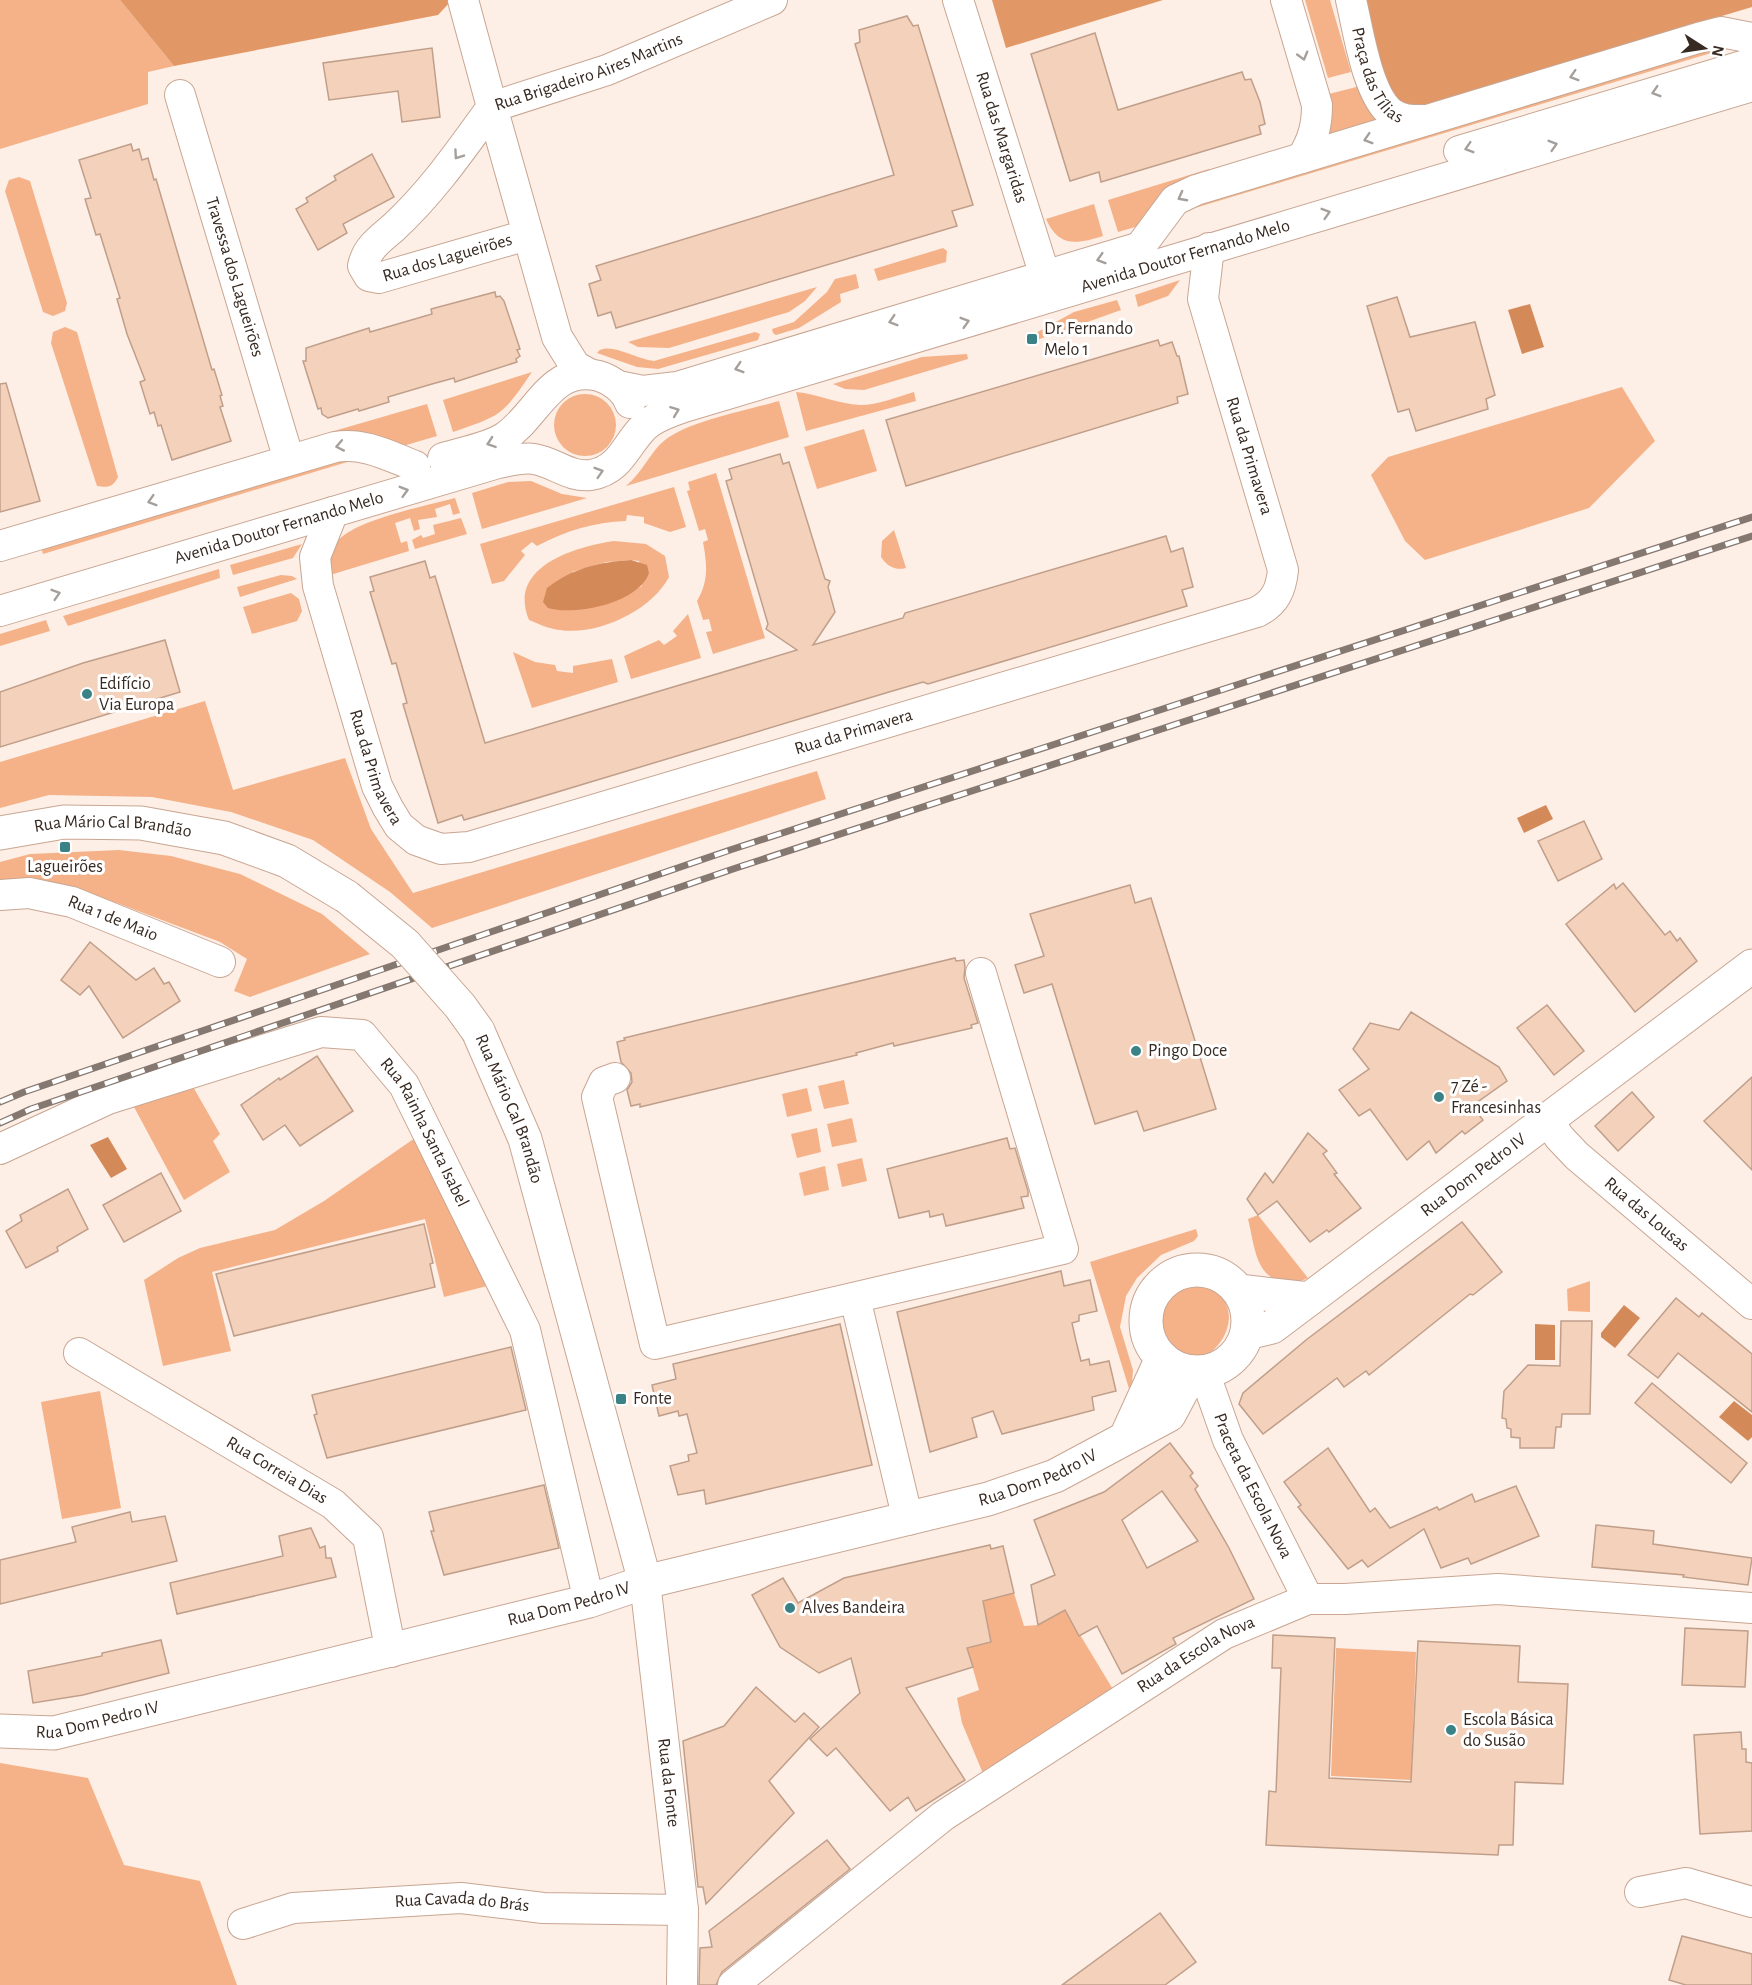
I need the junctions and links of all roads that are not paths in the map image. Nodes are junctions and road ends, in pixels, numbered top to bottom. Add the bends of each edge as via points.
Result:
1 (463, 0) edge
2 (772, 0) edge
3 (958, 0) edge
4 (1286, 0) edge
5 (1351, 0) edge
6 (1752, 38) edge
7 (1752, 63) edge
8 (1752, 86) edge
9 (180, 95) dead end
10 (492, 107) junction
11 (1430, 120) junction
12 (1302, 158) junction
13 (527, 235) junction
14 (1140, 247) junction
15 (1209, 248) junction
16 (1045, 276) junction
17 (557, 337) junction
18 (589, 374) junction
19 (618, 386) junction
20 (541, 400) junction
21 (630, 446) junction
22 (289, 460) junction
23 (415, 466) junction
24 (558, 468) junction
25 (333, 512) junction
26 (0, 546) edge
27 (0, 590) edge
28 (0, 611) edge
29 (0, 833) edge
30 (0, 895) edge
31 (220, 962) dead end
32 (1752, 966) edge
33 (981, 973) dead end
34 (615, 1078) dead end
35 (1548, 1119) junction
36 (0, 1149) edge
37 (1239, 1291) junction
38 (855, 1298) junction
39 (1309, 1299) junction
40 (1752, 1304) edge
41 (1247, 1333) junction
42 (1157, 1352) junction
43 (79, 1353) dead end
44 (1198, 1372) junction
45 (1126, 1437) junction
46 (908, 1520) junction
47 (645, 1582) junction
48 (1308, 1599) junction
49 (589, 1601) junction
50 (1752, 1608) edge
51 (391, 1652) junction
52 (0, 1731) edge
53 (1640, 1892) dead end
54 (1752, 1902) edge
55 (682, 1910) junction
56 (243, 1924) dead end
57 (682, 1985) edge
58 (733, 1985) edge

1 - 10 street
2 - 10 street, Rua Brigadeiro Aires Martins via 617,66
3 - 16 street, Rua das Margaridas
4 -> 12 street via 1317,105 1313,140
5 - 11 street, Praça das Tílias via 1373,83 1382,100 1390,112 1406,120
6 -> 11 street, Avenida Doutor Fernando Melo via 1721,32 1709,35
7 -> 14 street, Avenida Doutor Fernando Melo
15 -> 8 street, Avenida Doutor Fernando Melo
9 - 22 street, Travessa dos Lagueirões
10 - 13 street, Rua Brigadeiro Aires Martins
10 -> 13 street, Rua dos Lagueirões via 416,207 366,252 363,266 369,276 379,278
11 -> 12 street, Avenida Doutor Fernando Melo
12 -> 14 street, Avenida Doutor Fernando Melo via 1175,200
13 - 17 street, Rua Brigadeiro Aires Martins
14 -> 16 street, Avenida Doutor Fernando Melo
21 -> 15 street, Avenida Doutor Fernando Melo via 644,427 681,408
15 - 25 street, Rua da Primavera via 1203,299 1283,570 1282,586 1270,606 1257,612 469,847 441,849 416,840 399,826 377,786 318,586 315,557
16 -> 19 street, Avenida Doutor Fernando Melo via 677,387 643,391
17 - 18 street, Rua Brigadeiro Aires Martins via 575,366
17 - 20 street, Rua Brigadeiro Aires Martins via 555,375
18 - 19 street, Avenida Doutor Fernando Melo
18 - 20 street, Avenida Doutor Fernando Melo via 573,375 558,382
19 - 21 street via 629,399 634,414
20 -> 23 street, Avenida Doutor Fernando Melo via 521,426 502,439
20 - 24 street via 534,425 537,442
24 -> 21 street, Avenida Doutor Fernando Melo via 591,475 608,470
23 -> 22 street via 351,444
22 -> 26 street
23 - 27 street, Avenida Doutor Fernando Melo
25 -> 24 street, Avenida Doutor Fernando Melo via 498,463 535,459
28 -> 25 street, Avenida Doutor Fernando Melo
29 - 47 street, Rua Mário Cal Brandão, bridge via 64,822 141,823 224,838 287,861 347,897 405,944 460,1006 478,1031 525,1139
30 - 31 street, Rua 1 de Maio via 29,893 72,902
32 - 35 street, Rua Dom Pedro IV
33 - 38 street via 1063,1249
34 - 38 street via 604,1082 597,1097 655,1344
35 - 39 street, Rua Dom Pedro IV
35 - 40 street, Rua das Lousas via 1577,1156
36 - 49 street, Rua Rainha Santa Isabel via 108,1099 309,1035 362,1035 404,1085 525,1330
37 - 39 street
37 - 41 street via 1246,1304
37 - 42 street via 1214,1272 1186,1271 1171,1277 1150,1300 1146,1316 1147,1331
38 - 46 street
39 - 41 street, Rua Dom Pedro IV via 1272,1327
41 - 44 street via 1230,1361
42 - 44 street via 1176,1368
42 - 45 street
43 - 51 street, Rua Correia Dias via 333,1504 368,1537
44 - 45 street, Rua Dom Pedro IV via 1169,1415
44 - 48 street, Praceta da Escola Nova
45 - 46 street, Rua Dom Pedro IV via 1055,1476
46 - 47 street, Rua Dom Pedro IV
47 - 49 street, Rua Dom Pedro IV
47 - 55 street, Rua da Fonte
48 - 50 street, Rua da Escola Nova via 1498,1589
48 - 58 street, Rua da Escola Nova via 1224,1634 943,1816
49 - 51 street, Rua Dom Pedro IV
51 - 52 street, Rua Dom Pedro IV via 54,1733
53 - 54 street via 1686,1882
55 - 56 street, Rua Cavada do Brás via 543,1908 461,1898 293,1908
55 - 57 street, Rua da Fonte

